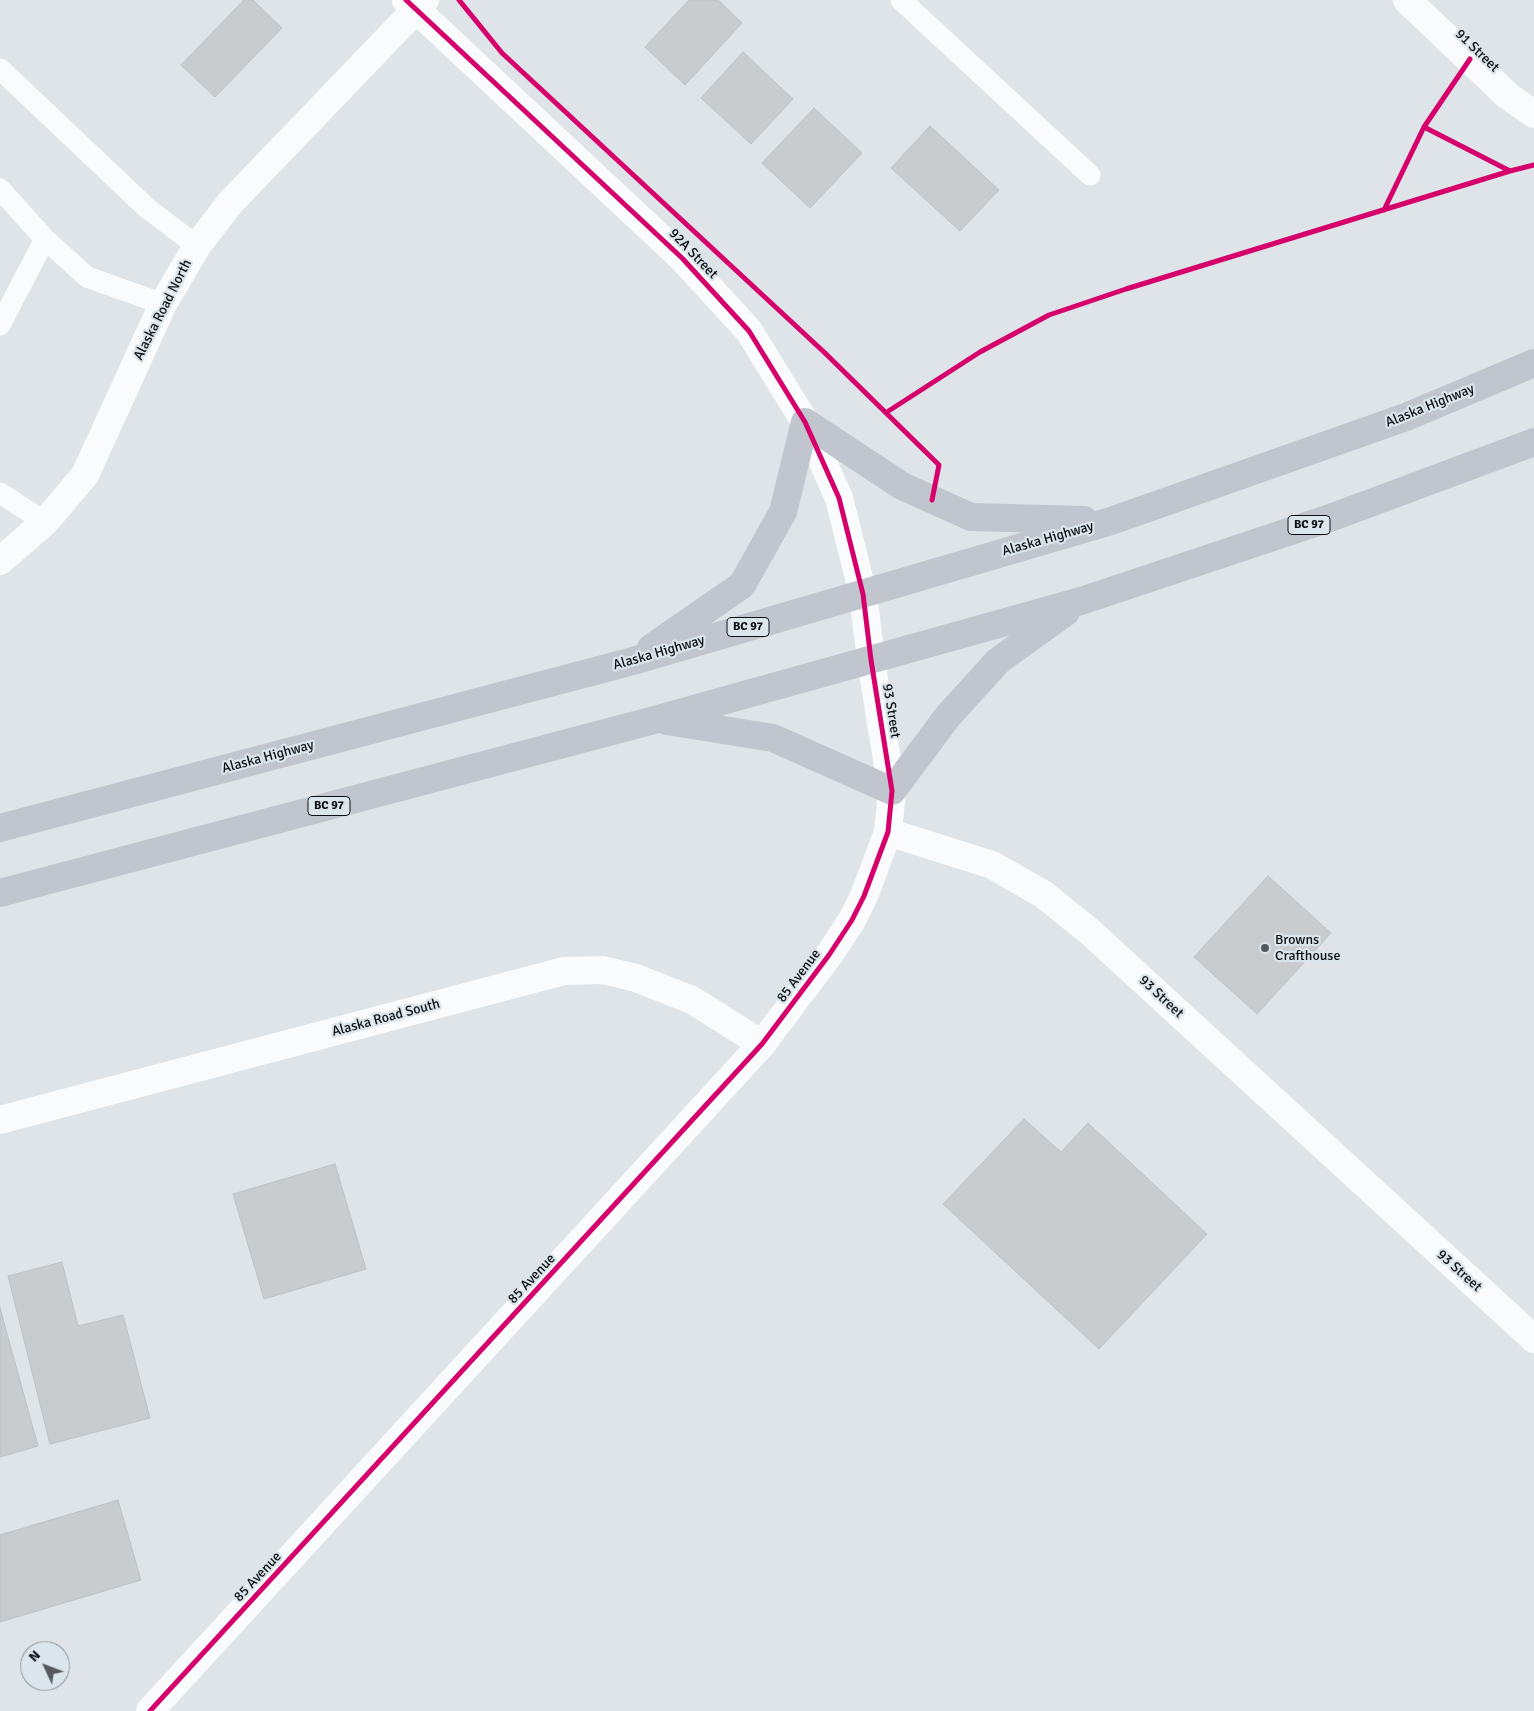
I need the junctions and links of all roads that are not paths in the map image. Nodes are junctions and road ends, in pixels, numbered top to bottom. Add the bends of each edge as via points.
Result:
1 (901, 0) edge
2 (1407, 0) edge
3 (415, 3) edge
4 (0, 69) edge
5 (1534, 114) edge
6 (1090, 175) dead end
7 (0, 189) edge
8 (45, 239) junction
9 (197, 246) junction
10 (163, 304) junction
11 (0, 325) edge
12 (1534, 363) edge
13 (805, 422) junction
14 (1534, 442) edge
15 (0, 493) edge
16 (1111, 521) junction
17 (46, 522) junction
18 (0, 561) edge
19 (862, 594) junction
20 (1081, 601) junction
21 (871, 660) junction
22 (632, 661) junction
23 (658, 719) junction
24 (892, 791) junction
25 (0, 828) edge
26 (888, 832) junction
27 (0, 893) edge
28 (762, 1044) junction
29 (0, 1120) edge
30 (1534, 1339) edge
31 (150, 1711) edge

1 - 6 lane
2 - 5 street, 91 Street via 1508,96
3 - 9 street, Alaska Road North via 230,203
3 - 13 street, 92A Street via 682,258 749,331
4 - 9 lane via 147,208
7 - 8 lane
8 - 10 lane via 87,277
8 - 11 lane
9 - 10 street, Alaska Road North
10 - 17 street, Alaska Road North via 84,475
12 - 16 highway, Alaska Highway / BC 97 via 1406,416
13 - 16 highway via 902,486 972,517
13 - 19 street, 92A Street via 839,498
13 - 22 highway via 783,512 742,585
14 - 20 highway, BC 97 via 1330,518
15 - 17 lane
16 - 19 highway, Alaska Highway / BC 97
17 - 18 street, Alaska Road North
19 - 21 street, 93 Street
19 - 22 highway, Alaska Highway / BC 97
20 - 21 highway, BC 97
20 - 24 highway via 998,661 948,716
21 - 23 highway, BC 97
21 - 24 street, 93 Street
22 - 25 highway, Alaska Highway / BC 97
23 - 24 highway via 773,738
23 - 27 highway, BC 97
24 - 26 street, 93 Street
26 - 28 street, 85 Avenue via 852,920
26 - 30 street, 93 Street via 992,864 1043,894 1089,931
28 - 29 street, Alaska Road South via 692,1000 636,978 603,970 564,971
28 - 31 street, 85 Avenue

